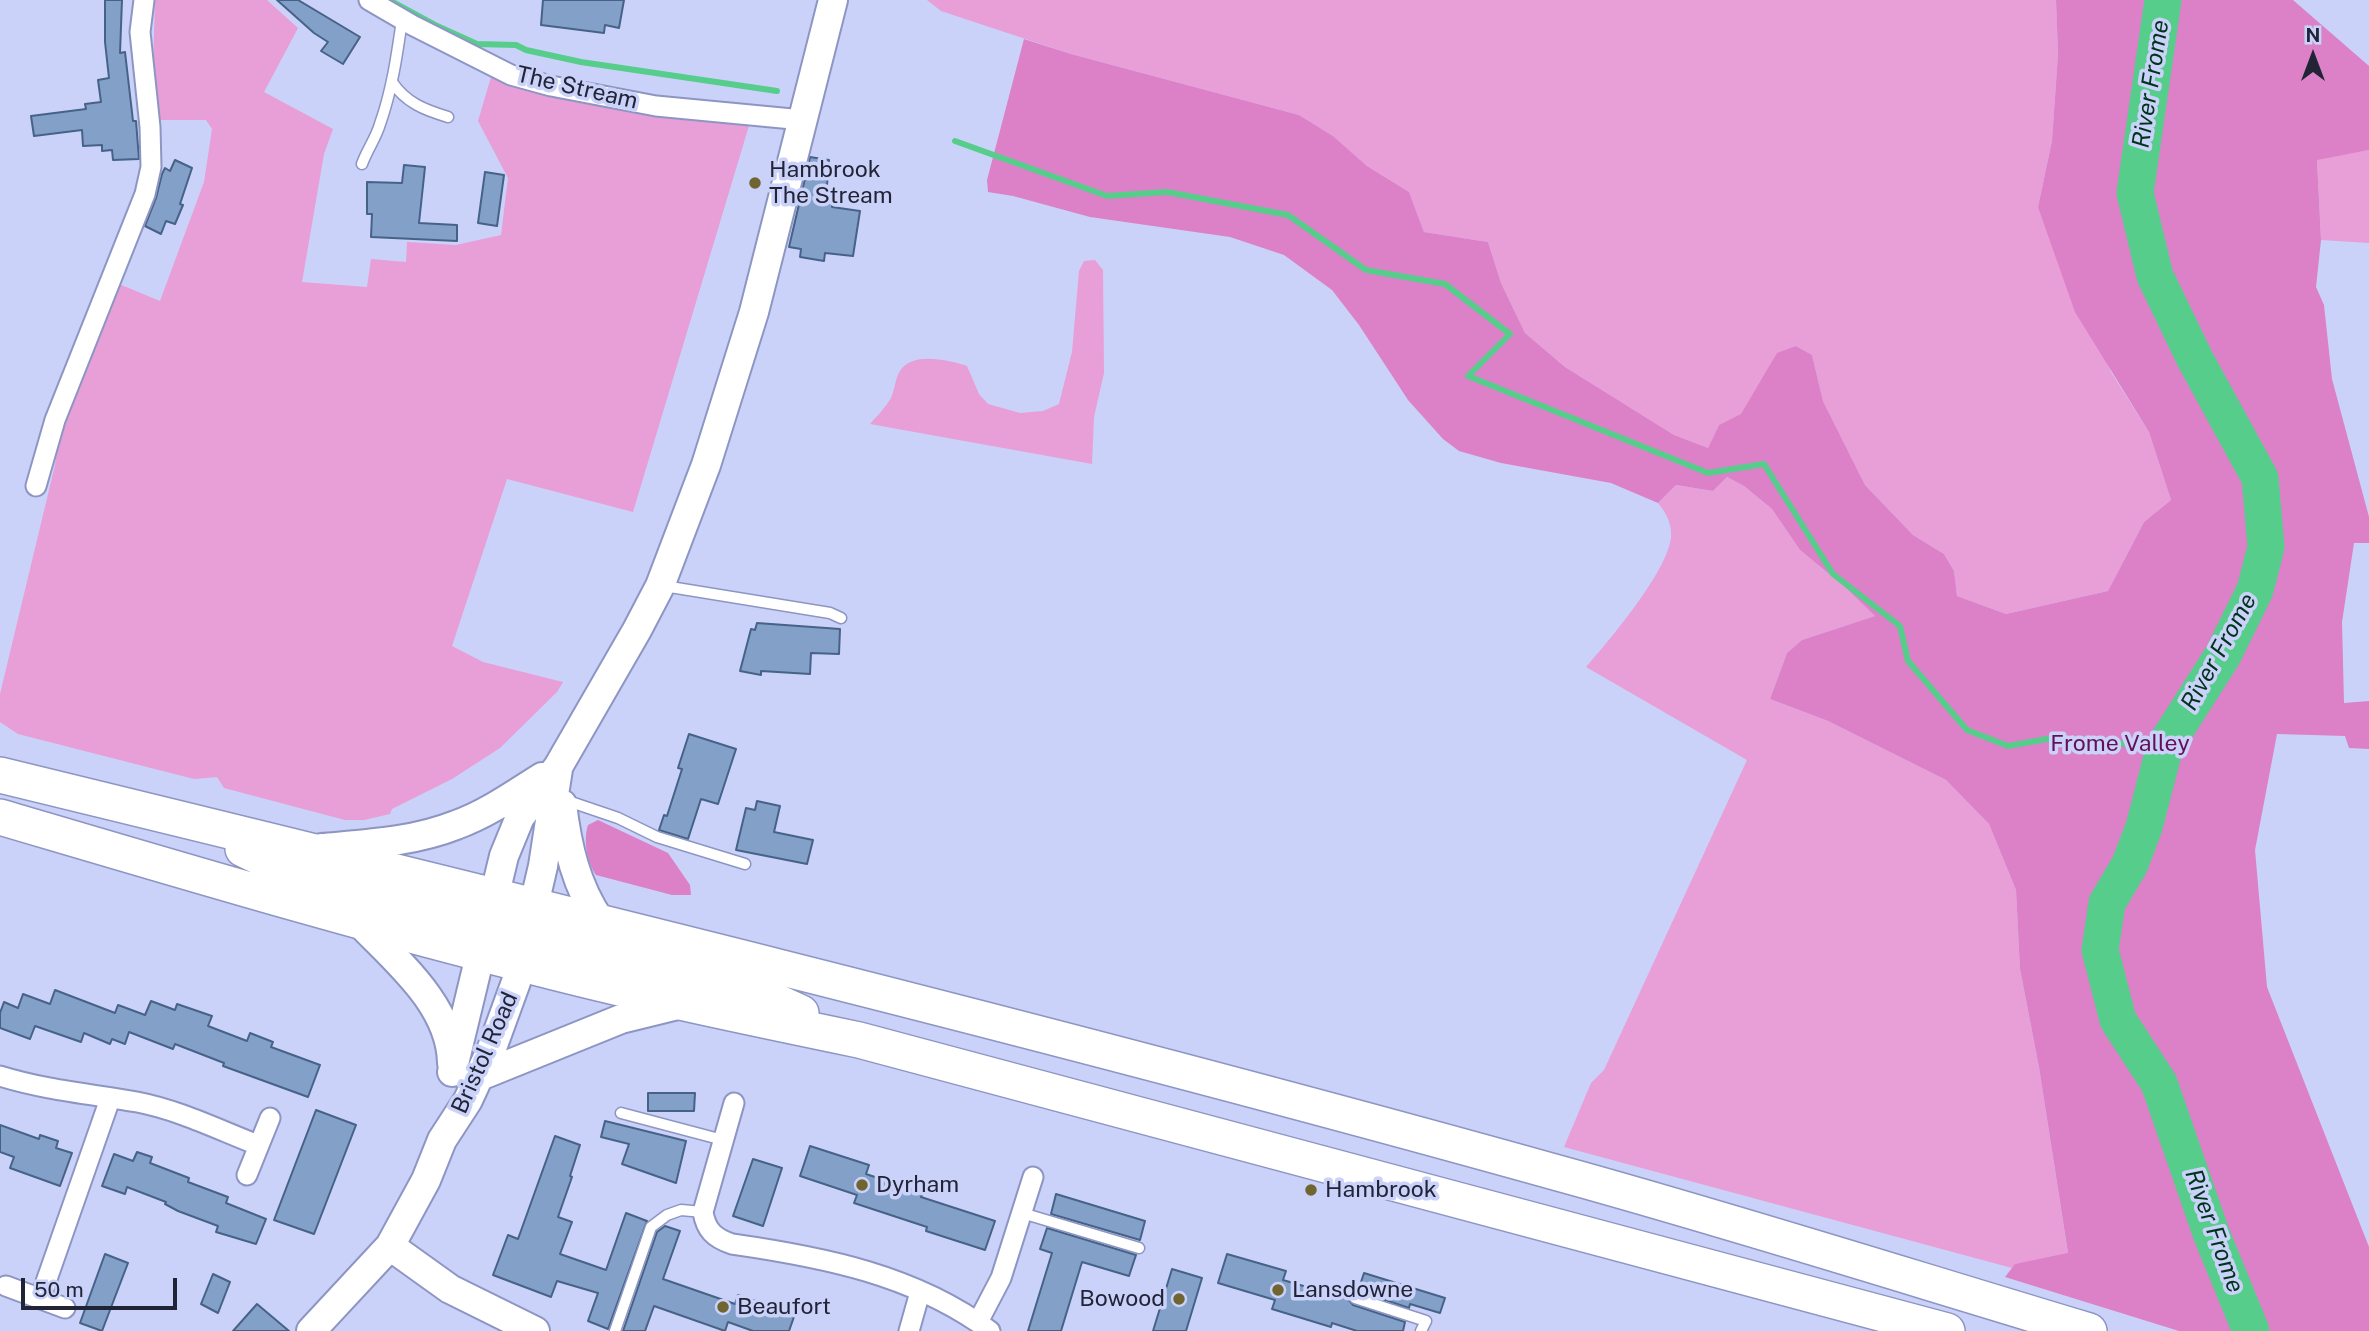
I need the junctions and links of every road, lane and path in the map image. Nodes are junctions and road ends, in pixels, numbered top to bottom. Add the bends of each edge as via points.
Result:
1 (144, 0) edge
2 (369, 0) edge
3 (833, 0) edge
4 (402, 20) junction
5 (392, 82) junction
6 (448, 117) dead end
7 (803, 120) junction
8 (362, 164) dead end
9 (36, 486) dead end
10 (660, 586) junction
11 (841, 618) dead end
12 (558, 767) junction
13 (0, 775) edge
14 (561, 798) junction
15 (0, 817) edge
16 (175, 817) junction
17 (305, 849) junction
18 (745, 864) dead end
19 (357, 920) junction
20 (600, 921) junction
21 (488, 925) junction
22 (527, 934) junction
23 (685, 1003) junction
24 (859, 1040) junction
25 (466, 1074) junction
26 (0, 1076) edge
27 (110, 1099) junction
28 (734, 1103) dead end
29 (621, 1112) dead end
30 (270, 1118) dead end
31 (723, 1140) junction
32 (258, 1145) junction
33 (247, 1175) dead end
34 (1033, 1177) dead end
35 (703, 1212) junction
36 (1022, 1213) junction
37 (390, 1247) junction
38 (1139, 1248) dead end
39 (6, 1286) dead end
40 (920, 1292) junction
41 (1355, 1298) dead end
42 (40, 1299) junction
43 (65, 1308) dead end
44 (984, 1327) edge
45 (311, 1331) edge
46 (535, 1331) edge
47 (615, 1331) edge
48 (909, 1331) edge
49 (1421, 1331) edge
50 (1947, 1331) edge
51 (2089, 1331) edge

1 - 9 street via 141,32 151,167 145,194 55,420
2 - 4 street, The Stream
3 - 7 main road
4 - 5 lane
4 - 7 street, The Stream via 512,75 551,86 656,106
5 - 6 lane via 410,103
5 - 8 lane via 379,128
7 - 10 main road via 754,312 706,465
10 - 11 lane
10 - 12 main road
12 - 14 main road
12 - 17 main road via 484,813 447,829 394,841
12 - 21 main road via 520,817 504,856
12 - 22 main road, Bristol Road
13 - 16 highway
14 - 18 lane via 657,837
14 - 20 main road via 575,869
15 - 19 highway
16 - 17 highway
16 - 21 highway via 299,876
17 - 21 highway
19 - 21 highway
19 - 25 main road via 436,1009
20 - 22 highway
20 - 51 highway via 1562,1174
21 - 22 highway
21 - 22 highway
21 - 25 main road
22 - 23 highway
22 - 24 highway via 755,992
22 - 25 main road, Bristol Road via 510,1002
23 - 24 highway
23 - 25 main road via 621,1019
24 - 50 highway
25 - 37 main road, Bristol Road via 426,1180
26 - 27 street
27 - 32 street via 170,1111
27 - 42 street
28 - 31 street
29 - 31 lane
30 - 32 street
31 - 35 street
32 - 33 street
34 - 36 street
35 - 40 street via 705,1226 718,1239 829,1260
35 - 47 lane via 681,1210 651,1227
36 - 38 lane
36 - 44 street
37 - 45 main road, Bristol Road
37 - 46 main road via 450,1289
39 - 42 street
40 - 44 street
40 - 48 street
41 - 49 lane via 1426,1321
42 - 43 street

